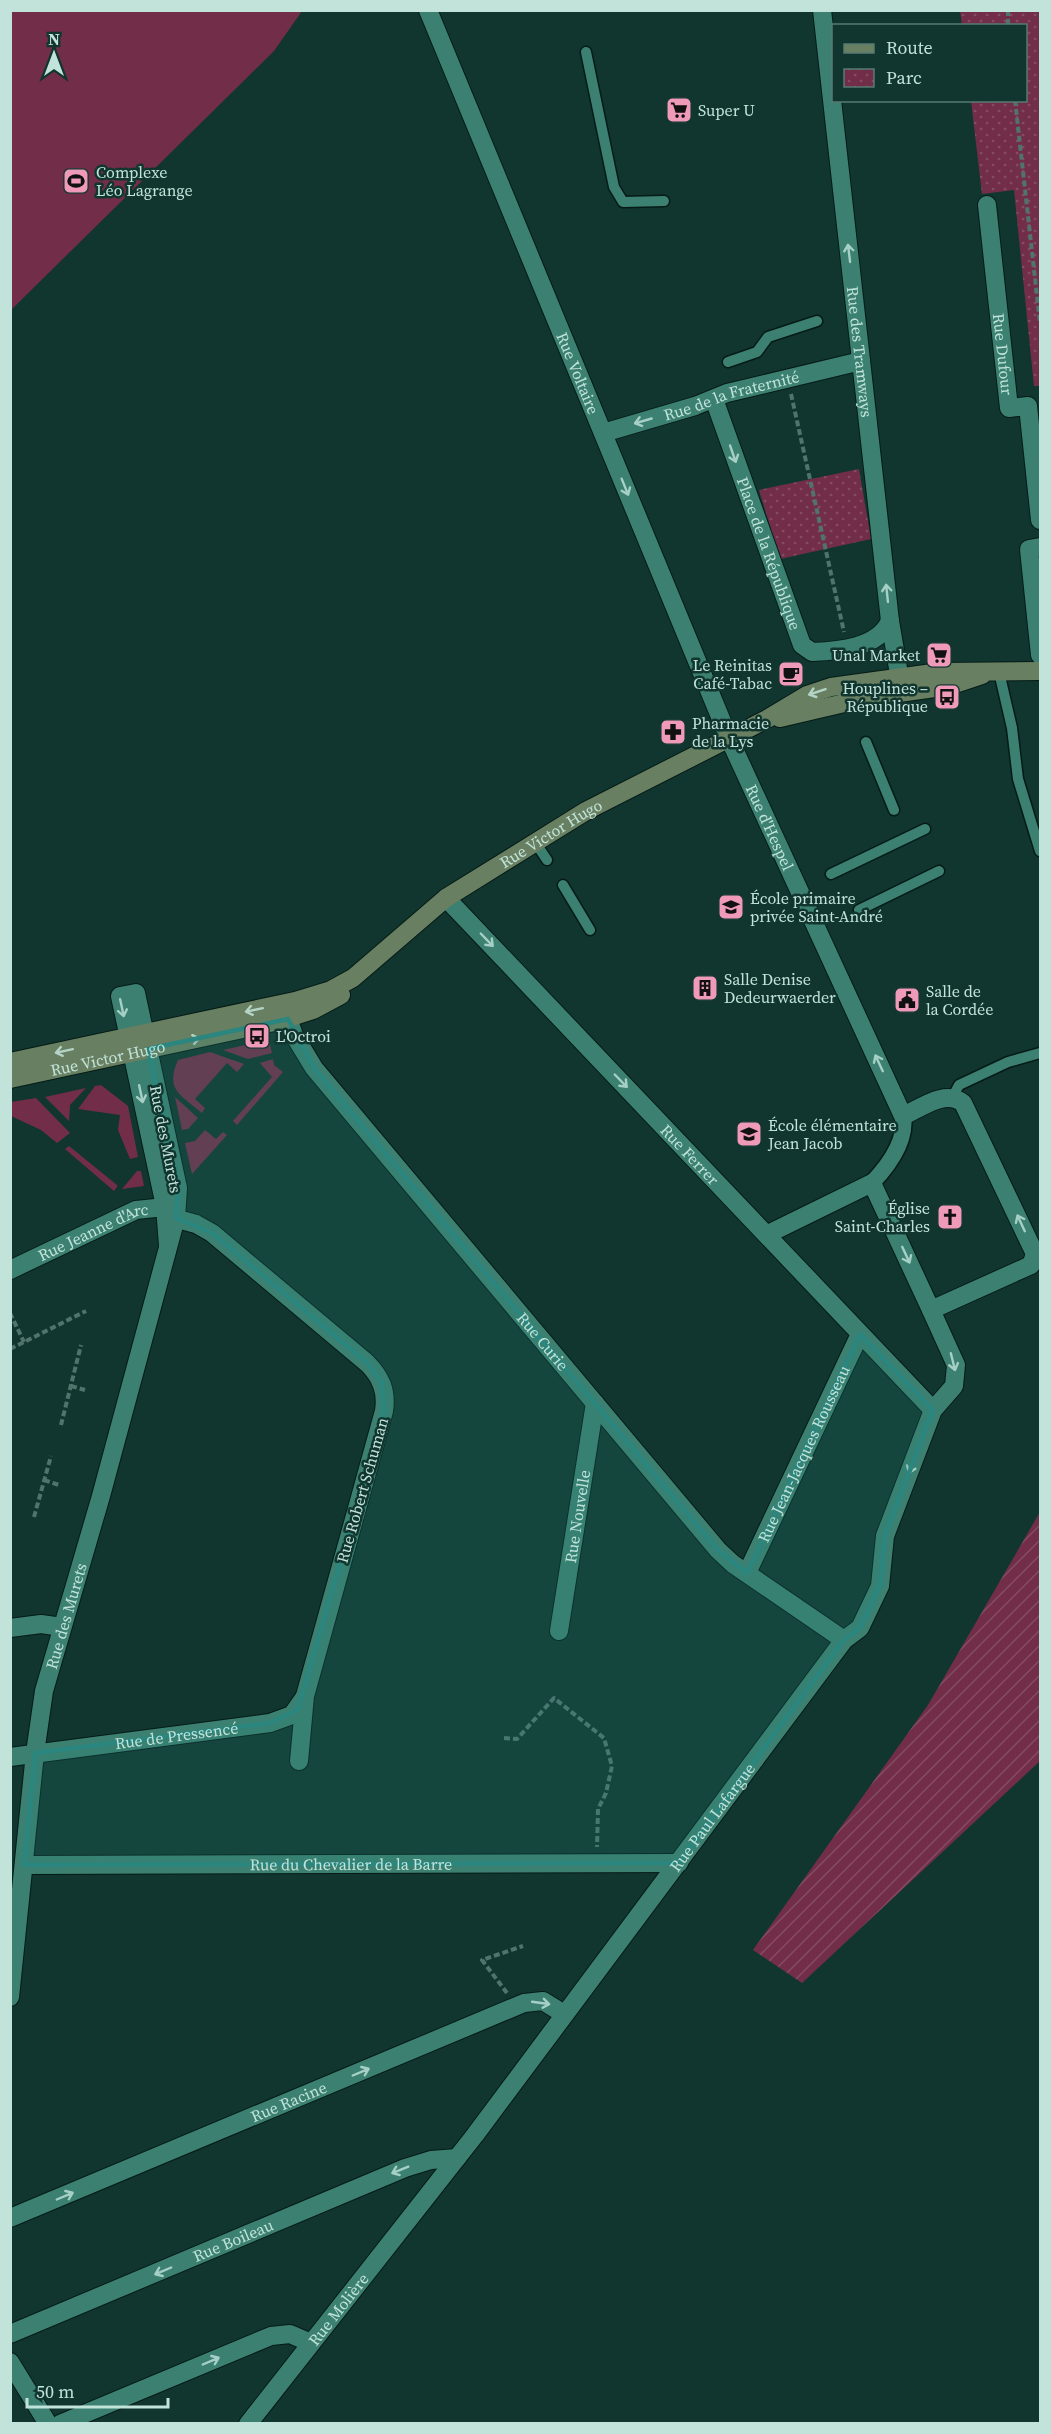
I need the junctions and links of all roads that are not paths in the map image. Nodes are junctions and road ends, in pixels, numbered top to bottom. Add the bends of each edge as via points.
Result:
1 (428, 10) edge
2 (822, 10) edge
3 (586, 52) dead end
4 (832, 100) edge
5 (832, 102) edge
6 (664, 201) dead end
7 (987, 205) dead end
8 (817, 321) dead end
9 (861, 361) junction
10 (728, 362) dead end
11 (714, 399) junction
12 (603, 432) junction
13 (1041, 520) edge
14 (1041, 547) edge
15 (890, 621) junction
16 (1041, 654) edge
17 (1041, 671) edge
18 (999, 672) junction
19 (901, 684) junction
20 (728, 736) junction
21 (866, 742) dead end
22 (894, 810) dead end
23 (926, 829) dead end
24 (535, 842) junction
25 (1041, 851) edge
26 (547, 860) dead end
27 (939, 871) dead end
28 (831, 873) dead end
29 (563, 885) dead end
30 (446, 898) junction
31 (859, 910) dead end
32 (590, 930) dead end
33 (285, 1011) junction
34 (138, 1043) junction
35 (1041, 1053) edge
36 (10, 1062) edge
37 (10, 1079) edge
38 (952, 1098) junction
39 (903, 1116) junction
40 (872, 1183) junction
41 (171, 1211) junction
42 (768, 1234) junction
43 (1036, 1245) edge
44 (10, 1270) edge
45 (931, 1310) junction
46 (860, 1334) junction
47 (595, 1403) junction
48 (933, 1410) junction
49 (747, 1573) junction
50 (62, 1627) junction
51 (10, 1628) edge
52 (559, 1631) dead end
53 (844, 1640) junction
54 (305, 1696) junction
55 (35, 1753) junction
56 (10, 1756) edge
57 (298, 1761) dead end
58 (679, 1863) junction
59 (24, 1865) junction
60 (13, 1956) edge
61 (10, 1997) edge
62 (564, 2014) junction
63 (457, 2158) junction
64 (429, 2196) joint
65 (10, 2218) edge
66 (10, 2334) edge
67 (311, 2343) junction
68 (10, 2362) edge
69 (48, 2424) edge
70 (60, 2424) edge
71 (248, 2424) edge

1 - 12 street, Rue Voltaire
4 -> 2 street, Rue des Tramways
3 - 6 lane via 614,188 622,202
9 -> 5 street, Rue des Tramways
7 - 13 street, Rue Dufour via 1009,408 1028,406
8 - 10 lane via 768,337 757,352
9 - 11 street, Rue de la Fraternité
15 -> 9 street, Rue des Tramways
11 -> 12 street, Rue de la Fraternité
11 -> 15 street, Place de la République via 799,640 812,652 848,647 875,640 886,631
12 -> 20 street, Rue Voltaire
14 - 16 street via 1029,549
15 - 19 street, Rue des Tramways
17 - 18 main road, Rue Victor Hugo
18 - 19 main road, Rue Victor Hugo via 949,686
18 - 25 lane via 1012,728 1018,779
19 - 20 main road, Rue Victor Hugo via 753,725
20 - 24 main road, Rue Victor Hugo via 603,801
39 -> 20 street, Rue d'Hespel via 821,928
21 - 22 lane
23 - 28 lane
24 - 26 lane
24 - 30 main road, Rue Victor Hugo
27 - 31 lane
29 - 32 lane
30 - 33 main road, Rue Victor Hugo via 367,967 331,990
30 -> 42 street, Rue Ferrer
33 - 34 main road, Rue Victor Hugo
33 - 47 street, Rue Curie via 299,1046 314,1068
34 -> 36 main road, Rue Victor Hugo
34 - 37 main road, Rue Victor Hugo
34 - 41 street, Rue des Murets
35 - 38 lane via 1008,1062 959,1085
38 - 39 street via 939,1099
43 -> 38 street via 968,1110 960,1100
39 - 40 street via 899,1143
40 - 42 street
40 -> 45 street
41 - 44 street, Rue Jeanne d'Arc via 136,1210
41 - 50 street, Rue des Murets via 168,1246
41 - 54 street, Rue Robert Schuman via 221,1241 367,1363 379,1376 384,1390 384,1411
42 - 46 street, Rue Ferrer
43 - 45 street via 1031,1265
45 -> 48 street via 956,1365 954,1386
46 - 48 street, Rue Ferrer
46 - 49 street, Rue Jean-Jacques Rousseau
47 - 49 street, Rue Curie via 718,1550
47 - 52 street, Rue Nouvelle
48 -> 53 street, Rue Paul Lafargue via 885,1536 880,1586 860,1628
49 - 53 street, Rue Curie
50 - 51 street via 41,1624
50 - 55 street, Rue des Murets via 44,1691
53 - 58 street, Rue Paul Lafargue
54 - 55 street, Rue de Pressencé via 298,1709 279,1722
54 - 57 street, Rue Robert Schuman
55 - 56 street, Rue de Pressencé
55 - 59 street, Rue des Murets
58 - 59 street, Rue du Chevalier de la Barre
58 - 62 street, Rue Paul Lafargue
59 - 60 street, Rue des Murets
60 - 61 street, Rue des Murets
62 - 63 street, Rue Paul Lafargue
65 -> 62 street, Rue Racine via 517,2006 543,2001
63 - 64 street, Rue Paul Lafargue
63 -> 66 street, Rue Boileau via 405,2168
64 - 67 street, Rue Molière
70 -> 67 street via 271,2336 290,2334
67 - 71 street, Rue Molière
68 - 69 street

